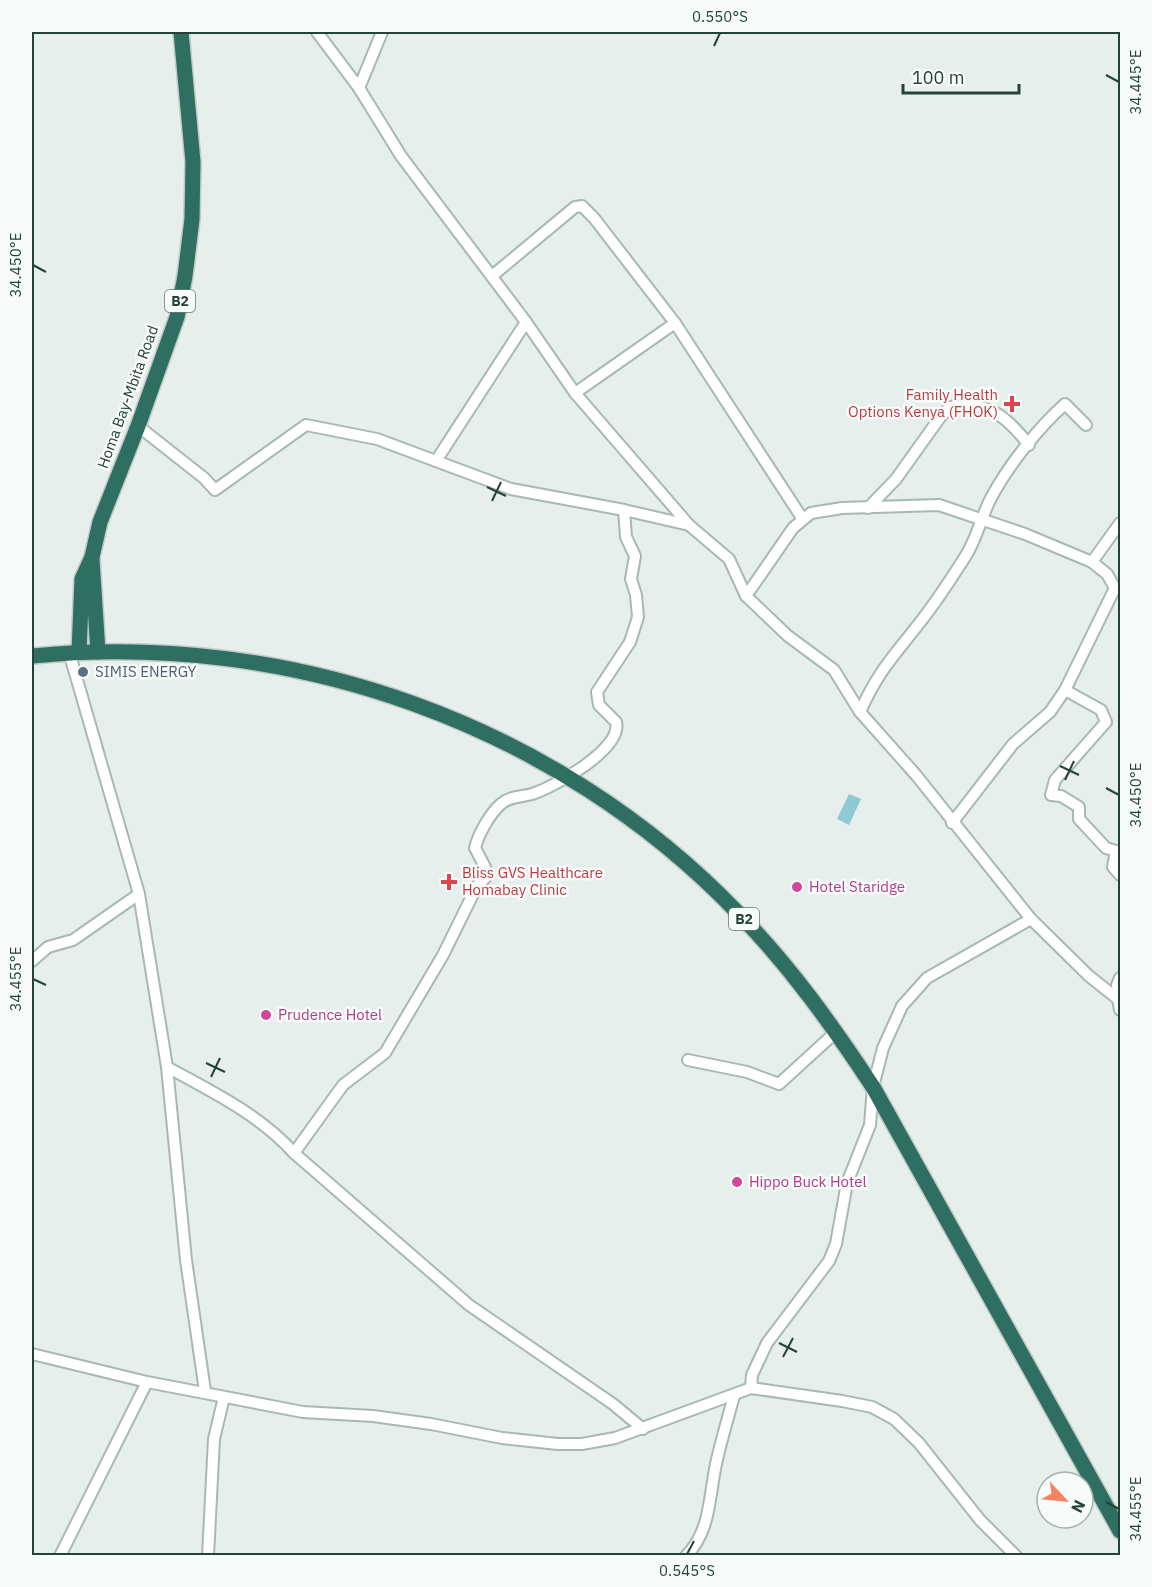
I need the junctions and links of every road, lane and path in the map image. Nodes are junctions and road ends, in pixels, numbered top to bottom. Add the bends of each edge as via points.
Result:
1 (181, 32) edge
2 (317, 32) edge
3 (382, 32) edge
4 (359, 88) junction
5 (492, 276) junction
6 (526, 322) junction
7 (675, 323) junction
8 (575, 393) junction
9 (1086, 425) dead end
10 (138, 426) junction
11 (1029, 445) junction
12 (436, 461) junction
13 (868, 508) junction
14 (624, 510) junction
15 (802, 518) junction
16 (982, 521) junction
17 (1120, 523) edge
18 (689, 525) junction
19 (92, 557) junction
20 (1092, 562) junction
21 (1118, 589) edge
22 (746, 596) junction
23 (98, 651) junction
24 (74, 652) junction
25 (32, 656) edge
26 (1065, 690) junction
27 (860, 712) junction
28 (569, 778) junction
29 (952, 823) junction
30 (1120, 874) edge
31 (139, 894) junction
32 (1031, 919) junction
33 (32, 961) edge
34 (1120, 978) edge
35 (1120, 1003) edge
36 (837, 1031) junction
37 (688, 1060) dead end
38 (167, 1067) junction
39 (873, 1087) junction
40 (294, 1153) junction
41 (32, 1354) edge
42 (147, 1382) junction
43 (751, 1388) junction
44 (205, 1391) junction
45 (734, 1396) junction
46 (224, 1397) junction
47 (644, 1429) junction
48 (1120, 1531) edge
49 (60, 1556) edge
50 (208, 1556) edge
51 (686, 1556) edge
52 (1016, 1556) edge

1 - 10 highway, Homa Bay-Mbita Road / B2 via 193,162 192,219 177,317
2 - 4 street
3 - 4 street
4 - 5 street via 401,156
5 - 6 street
5 - 7 street via 575,207 582,206
6 - 8 street
6 - 12 street
7 - 8 street
7 - 15 street
8 - 18 street
9 - 11 street via 1065,405
10 - 12 street via 215,490 306,425 377,439
10 - 19 highway, Homa Bay-Mbita Road / B2 via 100,522
11 - 13 street via 1010,420 985,407 950,407 896,479
11 - 16 street via 1002,481
12 - 14 street via 511,489
13 - 15 street via 819,510
13 - 16 street via 939,505
14 - 18 street
14 - 28 street via 626,537 635,556 631,579 638,617 630,642 597,692 599,705 616,722 617,733
15 - 22 street
16 - 20 street
16 - 27 street via 970,549 874,681
17 - 20 street
18 - 22 street via 729,559
19 - 23 highway, Homa Bay-Mbita Road / B2
19 - 24 highway, Homa Bay-Mbita Road / B2 via 82,579
20 - 21 street
21 - 26 street
22 - 27 street via 788,636 834,670
23 - 24 highway
23 - 28 highway, B2 via 181,653 319,673 430,709
24 - 25 highway
24 - 31 street
26 - 29 street via 1050,712 1013,744
26 - 30 street via 1101,710 1106,722 1055,780 1051,795 1061,796 1079,807 1079,819 1106,848 1116,850 1113,867
27 - 29 street
28 - 36 highway, B2 via 659,840 708,883 775,953
28 - 40 street via 511,798 492,814 475,848 486,877 477,886 443,955 385,1053 343,1085
29 - 32 street
31 - 33 street via 73,939 48,947
31 - 38 street
32 - 35 street
32 - 39 street via 921,983 902,1006 883,1048
34 - 35 street
36 - 37 street via 779,1084 747,1072
36 - 39 highway, B2
38 - 40 street via 229,1101 277,1134
38 - 44 street via 186,1260
39 - 43 street via 870,1125 847,1184 836,1244 829,1261 767,1343 752,1375
39 - 48 highway, B2
40 - 47 street via 469,1305
41 - 42 street
42 - 44 street
42 - 49 street
43 - 45 street
43 - 52 street via 842,1401 889,1415 919,1443 980,1520
44 - 46 street
45 - 47 street
45 - 51 street via 710,1508
46 - 47 street via 303,1412 373,1416 558,1444 593,1442
46 - 50 street via 214,1439

